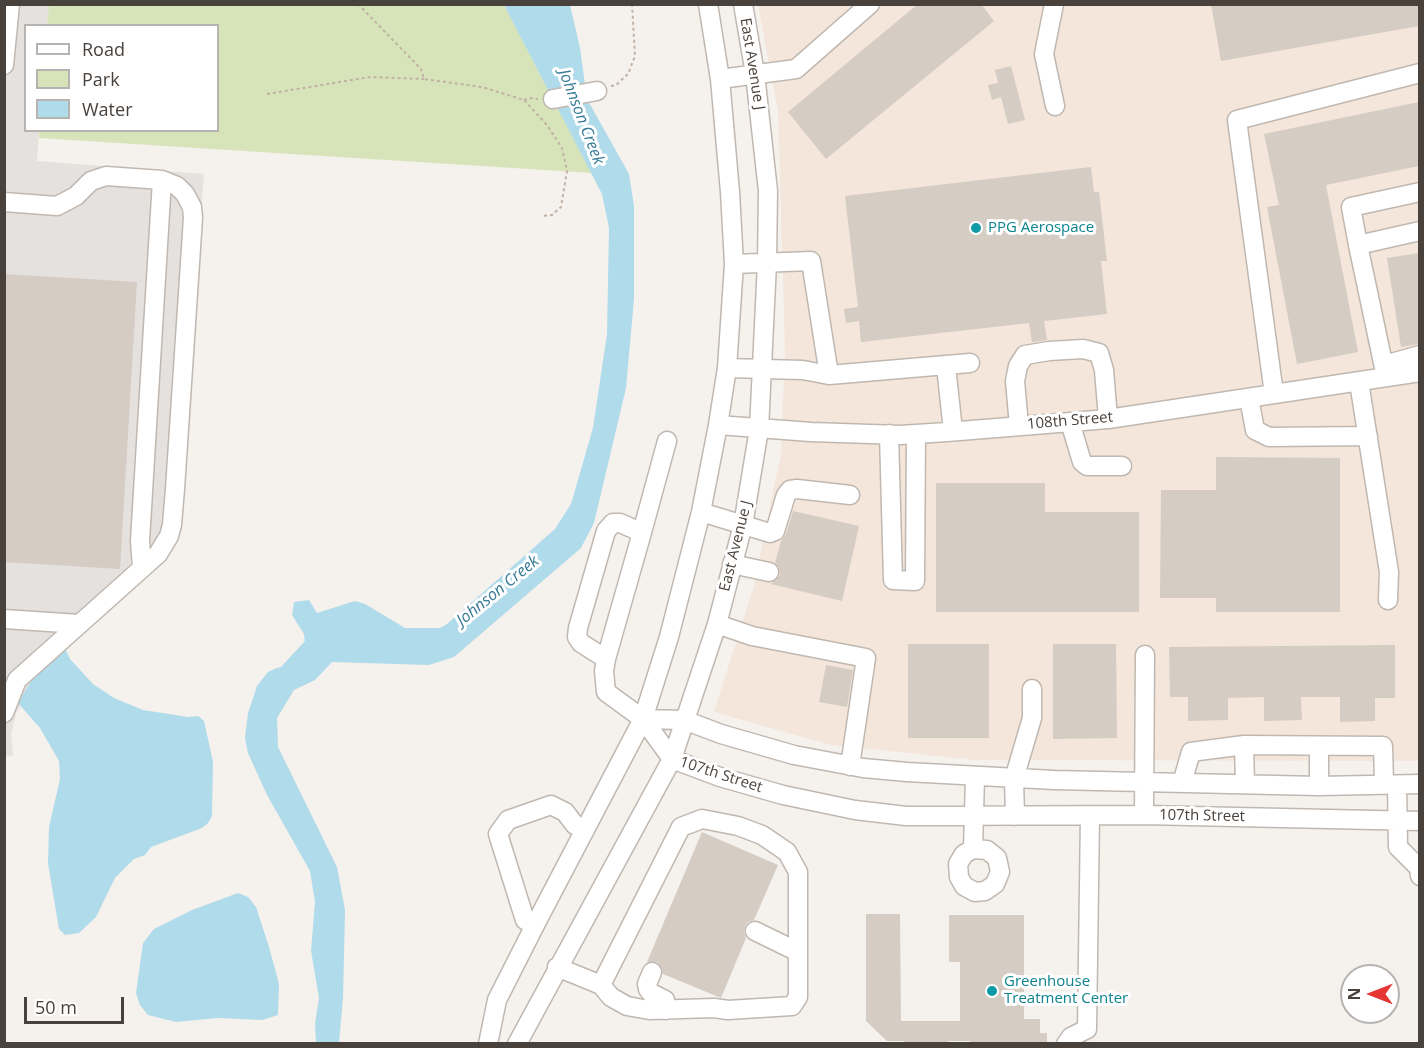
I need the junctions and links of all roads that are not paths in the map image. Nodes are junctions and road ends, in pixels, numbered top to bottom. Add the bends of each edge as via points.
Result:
1 (10, 4) edge
2 (708, 4) edge
3 (743, 4) edge
4 (870, 4) edge
5 (1054, 4) edge
6 (4, 65) edge
7 (1419, 73) edge
8 (756, 74) junction
9 (720, 78) junction
10 (597, 91) road end
11 (553, 99) dead end
12 (1055, 106) dead end
13 (162, 180) junction
14 (1419, 192) edge
15 (4, 202) edge
16 (1419, 231) edge
17 (1358, 245) junction
18 (767, 263) junction
19 (734, 264) junction
20 (1419, 355) edge
21 (970, 363) dead end
22 (946, 366) junction
23 (726, 368) junction
24 (762, 369) junction
25 (1385, 371) junction
26 (1419, 372) edge
27 (829, 375) junction
28 (1359, 382) junction
29 (1274, 394) junction
30 (1249, 398) junction
31 (1108, 419) junction
32 (1070, 422) junction
33 (718, 425) junction
34 (1019, 426) junction
35 (759, 429) junction
36 (953, 431) junction
37 (889, 434) junction
38 (916, 434) junction
39 (1368, 436) junction
40 (667, 441) dead end
41 (1122, 466) dead end
42 (849, 495) dead end
43 (701, 512) junction
44 (743, 525) junction
45 (641, 536) junction
46 (732, 564) junction
47 (142, 567) junction
48 (769, 572) dead end
49 (1388, 600) dead end
50 (4, 619) edge
51 (78, 624) junction
52 (717, 624) junction
53 (1145, 655) dead end
54 (606, 659) junction
55 (1032, 689) dead end
56 (4, 713) edge
57 (643, 719) junction
58 (684, 720) junction
59 (1244, 745) junction
60 (1319, 746) junction
61 (672, 759) junction
62 (850, 765) junction
63 (975, 777) junction
64 (1014, 779) junction
65 (1144, 781) junction
66 (1182, 783) junction
67 (1245, 784) junction
68 (1419, 784) edge
69 (1391, 785) junction
70 (1319, 786) junction
71 (974, 815) junction
72 (1090, 815) junction
73 (1144, 815) junction
74 (1015, 816) junction
75 (1397, 821) junction
76 (1419, 821) edge
77 (585, 830) junction
78 (973, 849) dead end
79 (1419, 876) edge
80 (535, 925) junction
81 (755, 931) dead end
82 (798, 952) junction
83 (557, 967) junction
84 (652, 972) dead end
85 (601, 985) junction
86 (666, 1010) junction
87 (488, 1044) edge
88 (517, 1044) edge
89 (1066, 1044) edge

1 - 6 street
2 - 9 street
3 - 8 street, East Avenue J
4 - 8 street via 796,69
5 - 12 street via 1044,54
7 - 29 street via 1237,120
8 - 9 street
8 - 18 street, East Avenue J via 768,191
9 - 19 street
10 - 11 street
13 - 15 street via 106,176 91,181 76,196 57,206
13 - 47 street via 140,541
13 - 47 street via 185,194 193,218 172,525 158,554
14 - 17 street via 1351,207
16 - 17 street
17 - 25 street
18 - 19 street
18 - 24 street, East Avenue J
18 - 27 street via 811,261
19 - 23 street
20 - 25 street
21 - 22 street
22 - 27 street
22 - 36 street
23 - 24 street
23 - 33 street
24 - 27 street
24 - 35 street, East Avenue J
25 - 26 street, 108th Street
25 - 28 street, 108th Street
28 - 29 street, 108th Street
28 - 39 street
29 - 30 street, 108th Street
30 - 31 street, 108th Street
30 - 39 street via 1255,430 1269,437
31 - 32 street, 108th Street
31 - 34 street via 1099,353 1083,349 1048,351 1025,354 1018,366 1015,381
32 - 34 street, 108th Street
32 - 41 street via 1082,462 1087,466
33 - 35 street, 108th Street
33 - 43 street
34 - 36 street, 108th Street
35 - 37 street, 108th Street
35 - 44 street, East Avenue J
36 - 38 street, 108th Street
37 - 38 street, 108th Street
37 - 38 street via 892,580 915,581
39 - 49 street via 1389,572
40 - 45 street
42 - 44 street via 790,490 775,531
43 - 44 street
43 - 57 street
44 - 46 street, East Avenue J
45 - 54 street
45 - 54 street via 620,523 613,523 606,531 578,628 581,643
46 - 48 street
46 - 52 street, East Avenue J
47 - 51 street
50 - 51 street
51 - 56 street via 17,680
52 - 58 street, East Avenue J
52 - 62 street via 752,636 866,658
53 - 65 street
54 - 57 street, 107th Street via 606,692
55 - 64 street via 1032,718
57 - 58 street
57 - 61 street, 107th Street
57 - 77 street
58 - 61 street, East Avenue J
58 - 62 street via 794,755
59 - 60 street
59 - 66 street via 1191,752
59 - 67 street
60 - 69 street via 1383,746
60 - 70 street
61 - 71 street, 107th Street via 783,795 855,810 906,816
61 - 83 street, East Avenue J
62 - 63 street
63 - 64 street
63 - 71 street
64 - 65 street
64 - 74 street
65 - 66 street
65 - 73 street
66 - 67 street
67 - 70 street
68 - 69 street
69 - 70 street
69 - 75 street
71 - 74 street, 107th Street
71 - 78 street
72 - 73 street, 107th Street
72 - 74 street, 107th Street
72 - 89 street via 1087,1029
73 - 75 street, 107th Street
75 - 76 street, 107th Street
75 - 79 street via 1398,847 1419,868
77 - 80 street
77 - 80 street via 551,805 508,820 498,834 525,920
80 - 87 street via 497,1000
81 - 82 street
82 - 85 street via 798,872 787,852 762,835 702,819 681,827
82 - 86 street via 798,996 792,1006
83 - 85 street
83 - 88 street, East Avenue J
84 - 86 street via 648,989 664,1000
85 - 86 street via 611,998 627,1006

